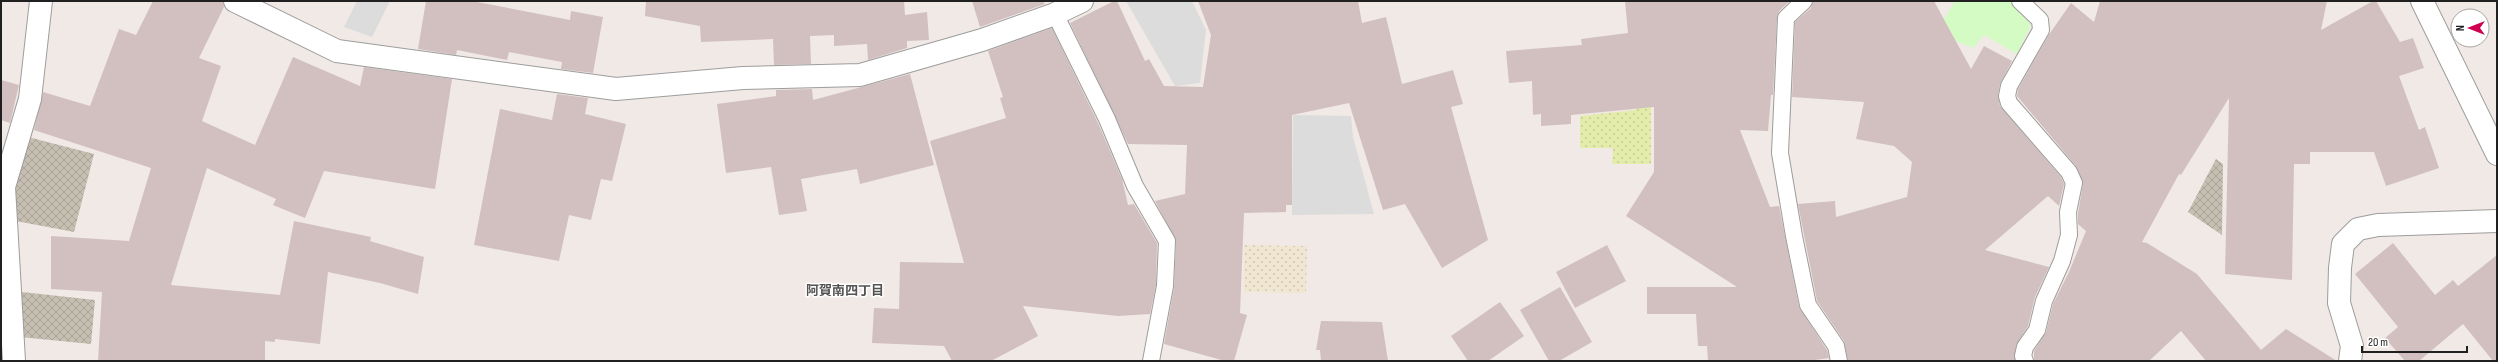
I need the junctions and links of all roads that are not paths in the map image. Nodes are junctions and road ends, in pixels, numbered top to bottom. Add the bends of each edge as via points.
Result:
1 (41, 1) edge
2 (235, 1) edge
3 (1082, 1) edge
4 (1804, 1) edge
5 (2020, 1) edge
6 (2422, 1) edge
7 (1055, 14) junction
8 (2497, 154) edge
9 (2497, 221) edge
10 (14, 361) edge
11 (1151, 361) edge
12 (1839, 361) edge
13 (2025, 361) edge
14 (2350, 361) edge

1 - 10 street via 30,99 4,187
2 - 7 street via 338,51 616,89 743,78 860,75 982,40
3 - 7 street
4 - 12 lane via 1786,18 1780,153 1808,305 1836,346
5 - 13 lane via 2040,20 2041,30 2009,86 2009,103 2069,172 2074,183 2068,212 2069,235 2062,261 2044,301 2037,330 2025,346
6 - 8 street
7 - 11 lane via 1107,119 1135,186 1167,241 1165,286
9 - 14 street via 2358,228 2343,244 2340,268 2339,304 2352,346

